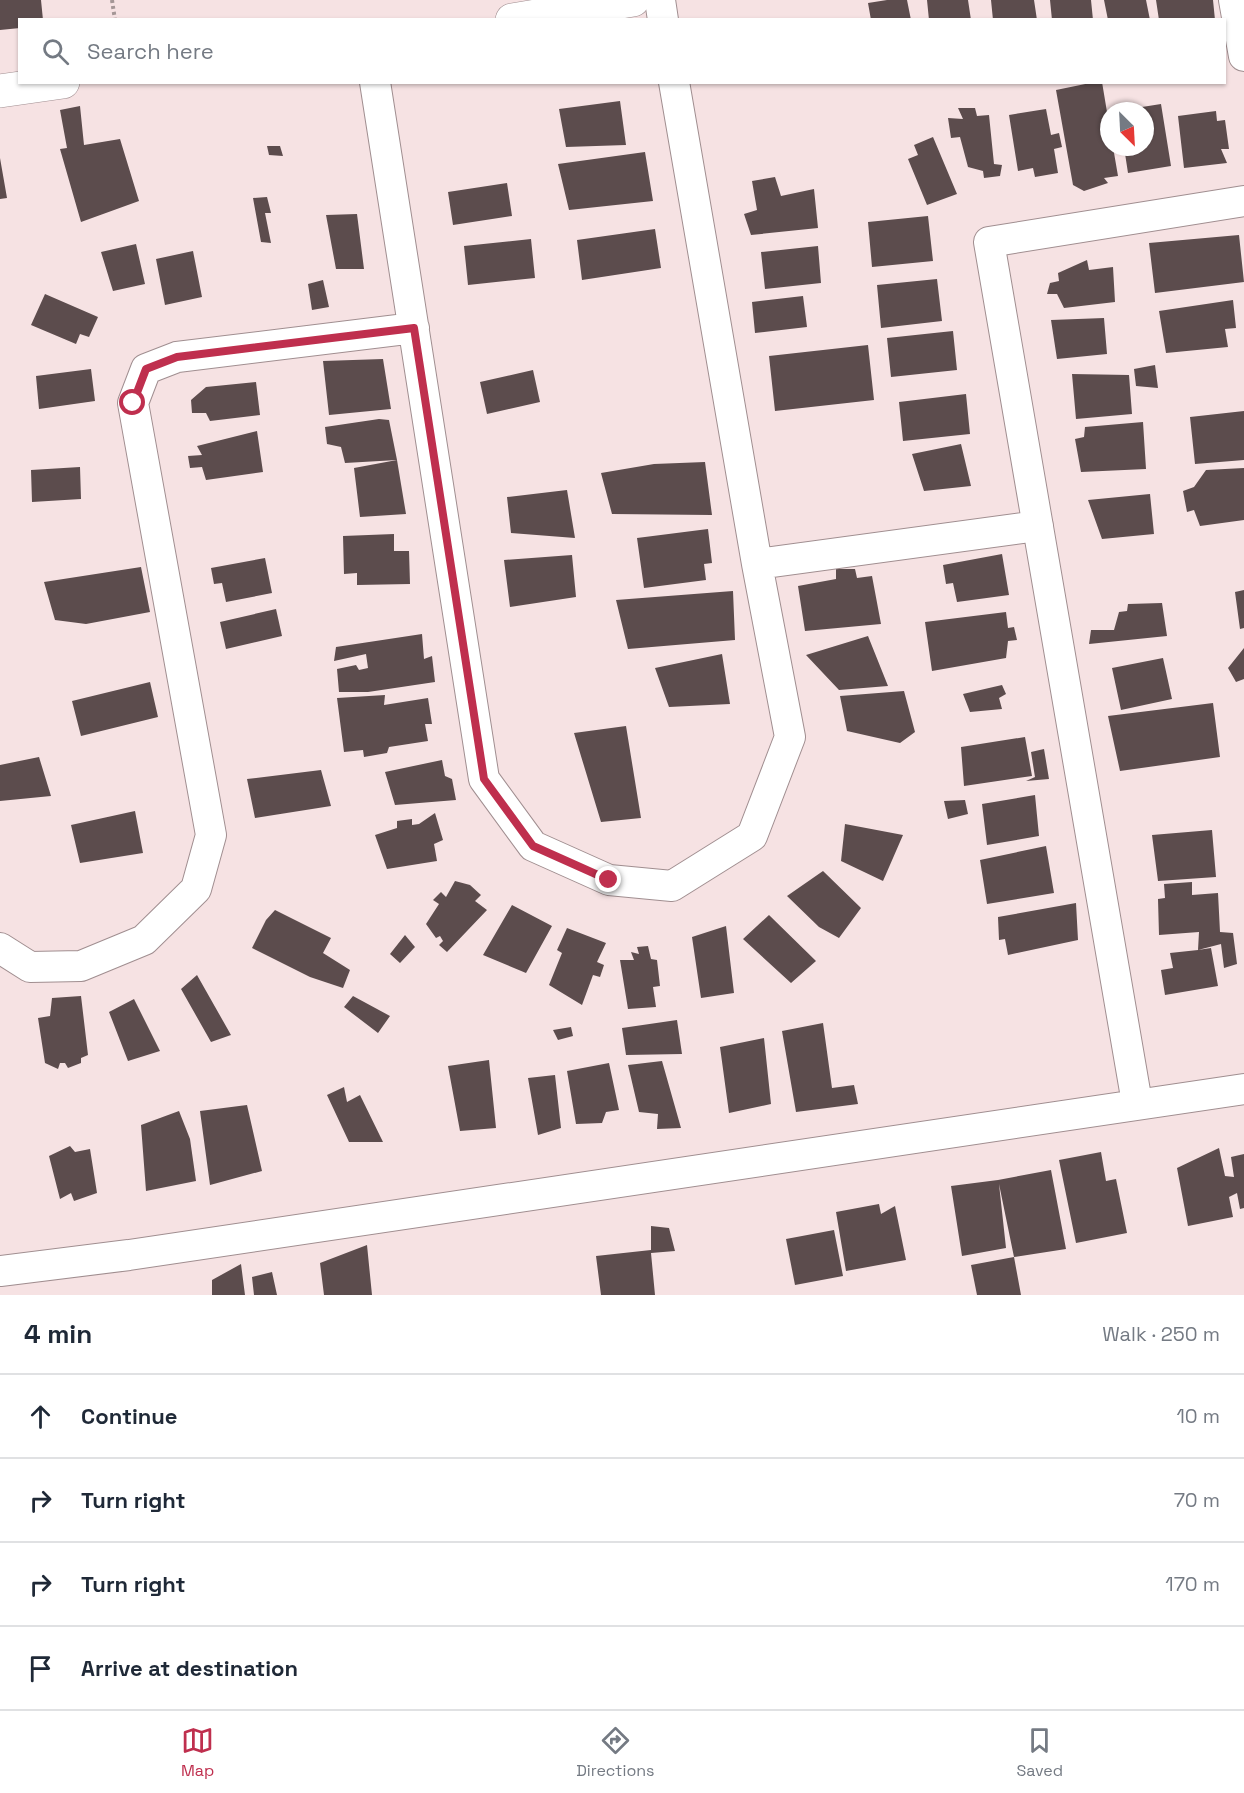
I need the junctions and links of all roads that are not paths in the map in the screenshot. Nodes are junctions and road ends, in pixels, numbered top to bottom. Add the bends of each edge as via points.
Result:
1 (633, 0) edge
2 (660, 0) edge
3 (1234, 0) edge
4 (524, 18) edge
5 (663, 18) edge
6 (1244, 56) edge
7 (49, 84) edge
8 (375, 84) edge
9 (674, 84) edge
10 (0, 91) edge
11 (1244, 201) edge
12 (414, 328) junction
13 (1038, 525) junction
14 (757, 564) junction
15 (0, 948) edge
16 (1244, 1089) edge
17 (1137, 1103) junction
18 (0, 1271) edge

1 - 4 street
2 - 5 street
3 - 6 street
7 - 10 street
8 - 12 street
9 - 14 street
11 - 13 street via 989,242
12 - 14 street via 484,779 533,846 609,880 672,886 752,836 790,737
12 - 15 street via 177,357 146,369 133,403 211,836 196,889 144,940 81,966 30,967
13 - 14 street
13 - 17 street
16 - 17 street
17 - 18 street via 129,1255

